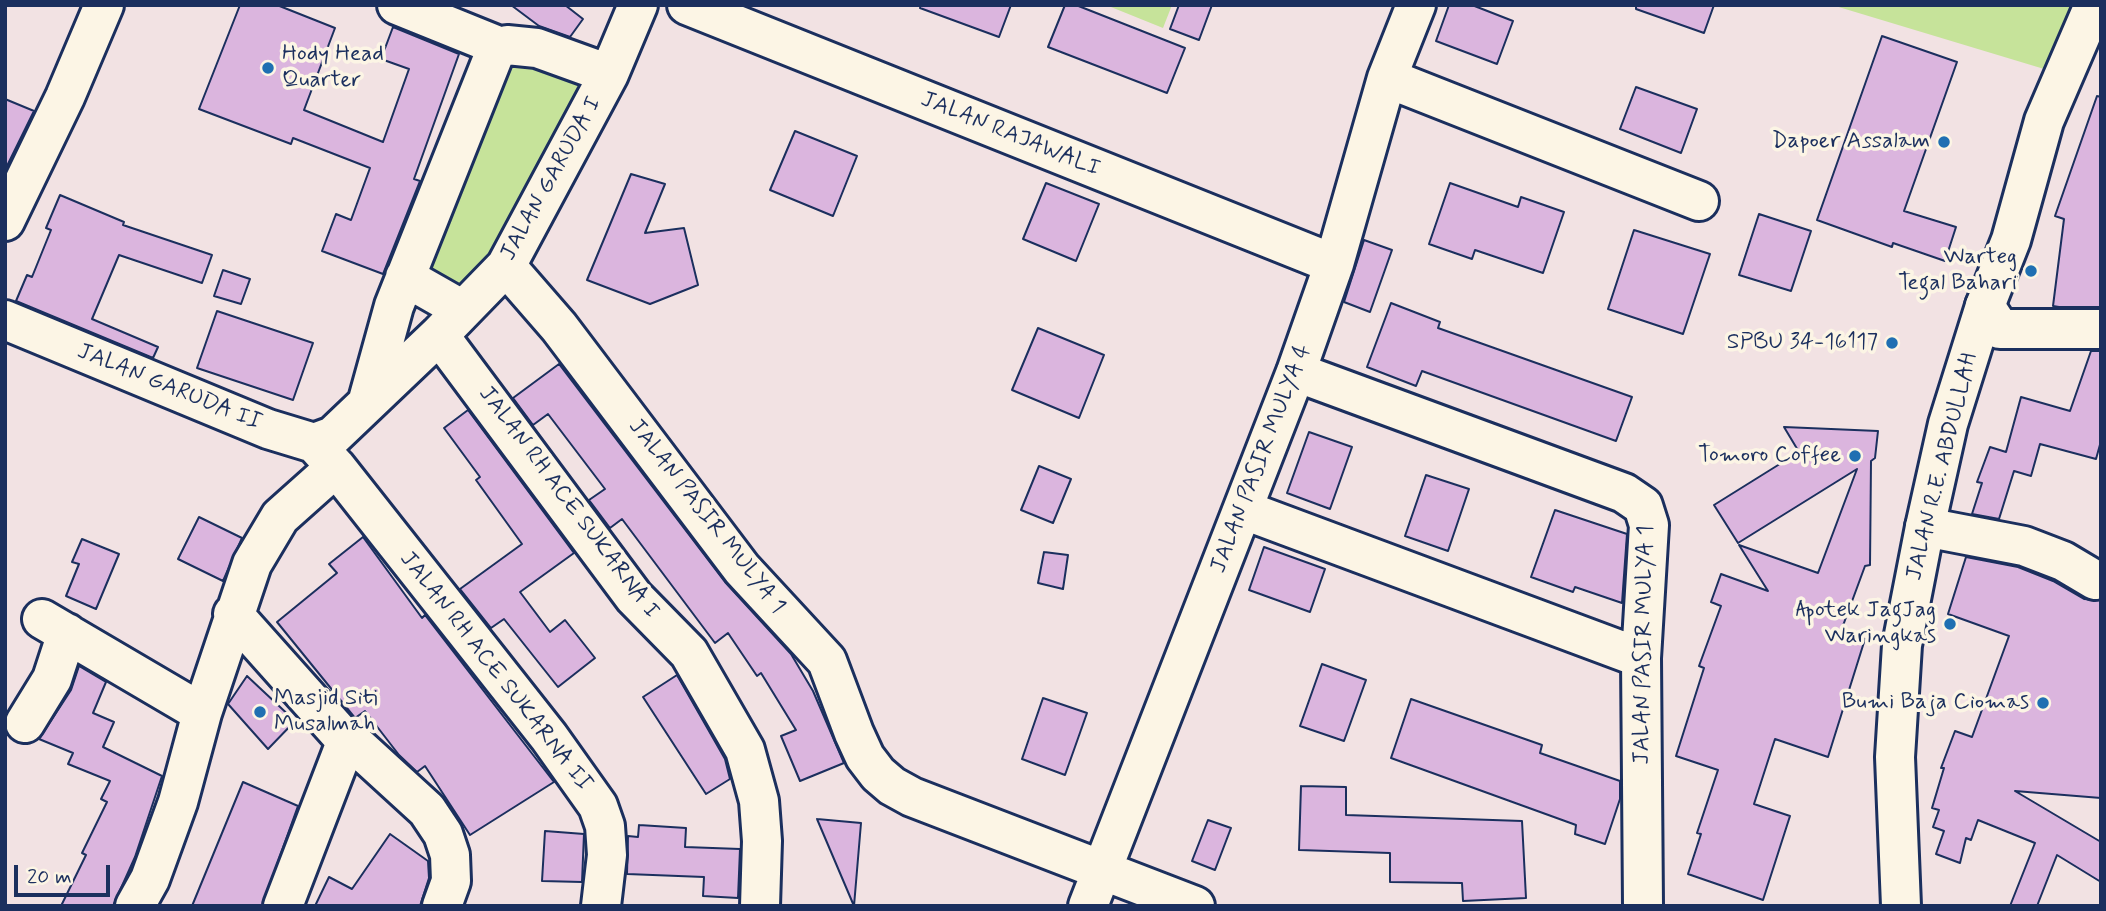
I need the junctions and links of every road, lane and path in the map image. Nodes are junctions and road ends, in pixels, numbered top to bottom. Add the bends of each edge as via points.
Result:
1 (104, 5) edge
2 (397, 5) edge
3 (638, 5) edge
4 (687, 5) edge
5 (1416, 5) edge
6 (2094, 5) edge
7 (501, 47) junction
8 (609, 74) junction
9 (1387, 78) junction
10 (1699, 201) dead end
11 (5, 221) edge
12 (1334, 264) junction
13 (506, 265) junction
14 (405, 277) junction
15 (1985, 306) junction
16 (5, 320) edge
17 (451, 323) junction
18 (2101, 329) edge
19 (1296, 372) junction
20 (368, 400) junction
21 (327, 456) junction
22 (1244, 510) junction
23 (1925, 527) junction
24 (2095, 580) dead end
25 (233, 614) junction
26 (1642, 659) junction
27 (202, 713) junction
28 (24, 723) dead end
29 (349, 744) junction
30 (1094, 889) edge
31 (135, 906) edge
32 (283, 906) edge
33 (442, 906) edge
34 (601, 906) edge
35 (760, 906) edge
36 (1195, 906) edge
37 (1643, 906) edge
38 (1901, 906) edge

1 - 11 street
2 - 7 street
3 - 8 street, JALAN GARUDA I
4 - 12 street, JALAN RAJAWALI
5 - 9 street, JALAN PASIR MULYA 4
6 - 15 street, JALAN R.E. ABDULLAH via 2044,121 2011,240
7 - 8 street via 537,48
7 - 14 street via 491,56
8 - 13 street, JALAN GARUDA I
9 - 10 street
9 - 12 street, JALAN PASIR MULYA 4
12 - 19 street, JALAN PASIR MULYA 4
13 - 17 street, JALAN GARUDA I
13 - 30 street, JALAN PASIR MULYA 1 via 559,327 742,569 827,661 854,733 878,774 891,786
14 - 17 street
14 - 20 street
15 - 18 street via 2000,329
15 - 23 street, JALAN R.E. ABDULLAH via 1948,425
16 - 21 street, JALAN GARUDA II
17 - 20 street, JALAN GARUDA I
17 - 35 street, JALAN RH ACE SUKARNA I via 634,597 689,653 745,750 759,801
19 - 22 street, JALAN PASIR MULYA 4
19 - 26 street, JALAN PASIR MULYA 1 via 1635,498 1648,514 1649,525
20 - 21 street, JALAN GARUDA I via 333,436
21 - 25 street, JALAN GARUDA I via 264,539
21 - 34 street, JALAN RH ACE SUKARNA II via 598,806 607,855
22 - 26 street
22 - 30 street, JALAN PASIR MULYA 4
23 - 24 street via 2024,546
23 - 38 street, JALAN R.E. ABDULLAH via 1902,645 1895,757
25 - 27 street, JALAN GARUDA I
25 - 29 street
26 - 37 street, JALAN PASIR MULYA 1
27 - 28 street via 55,626 52,679
27 - 31 street, JALAN GARUDA I via 178,802 150,879
29 - 32 street
29 - 33 street via 357,746 427,810 443,834 451,881
30 - 36 street, JALAN PASIR MULYA 1

